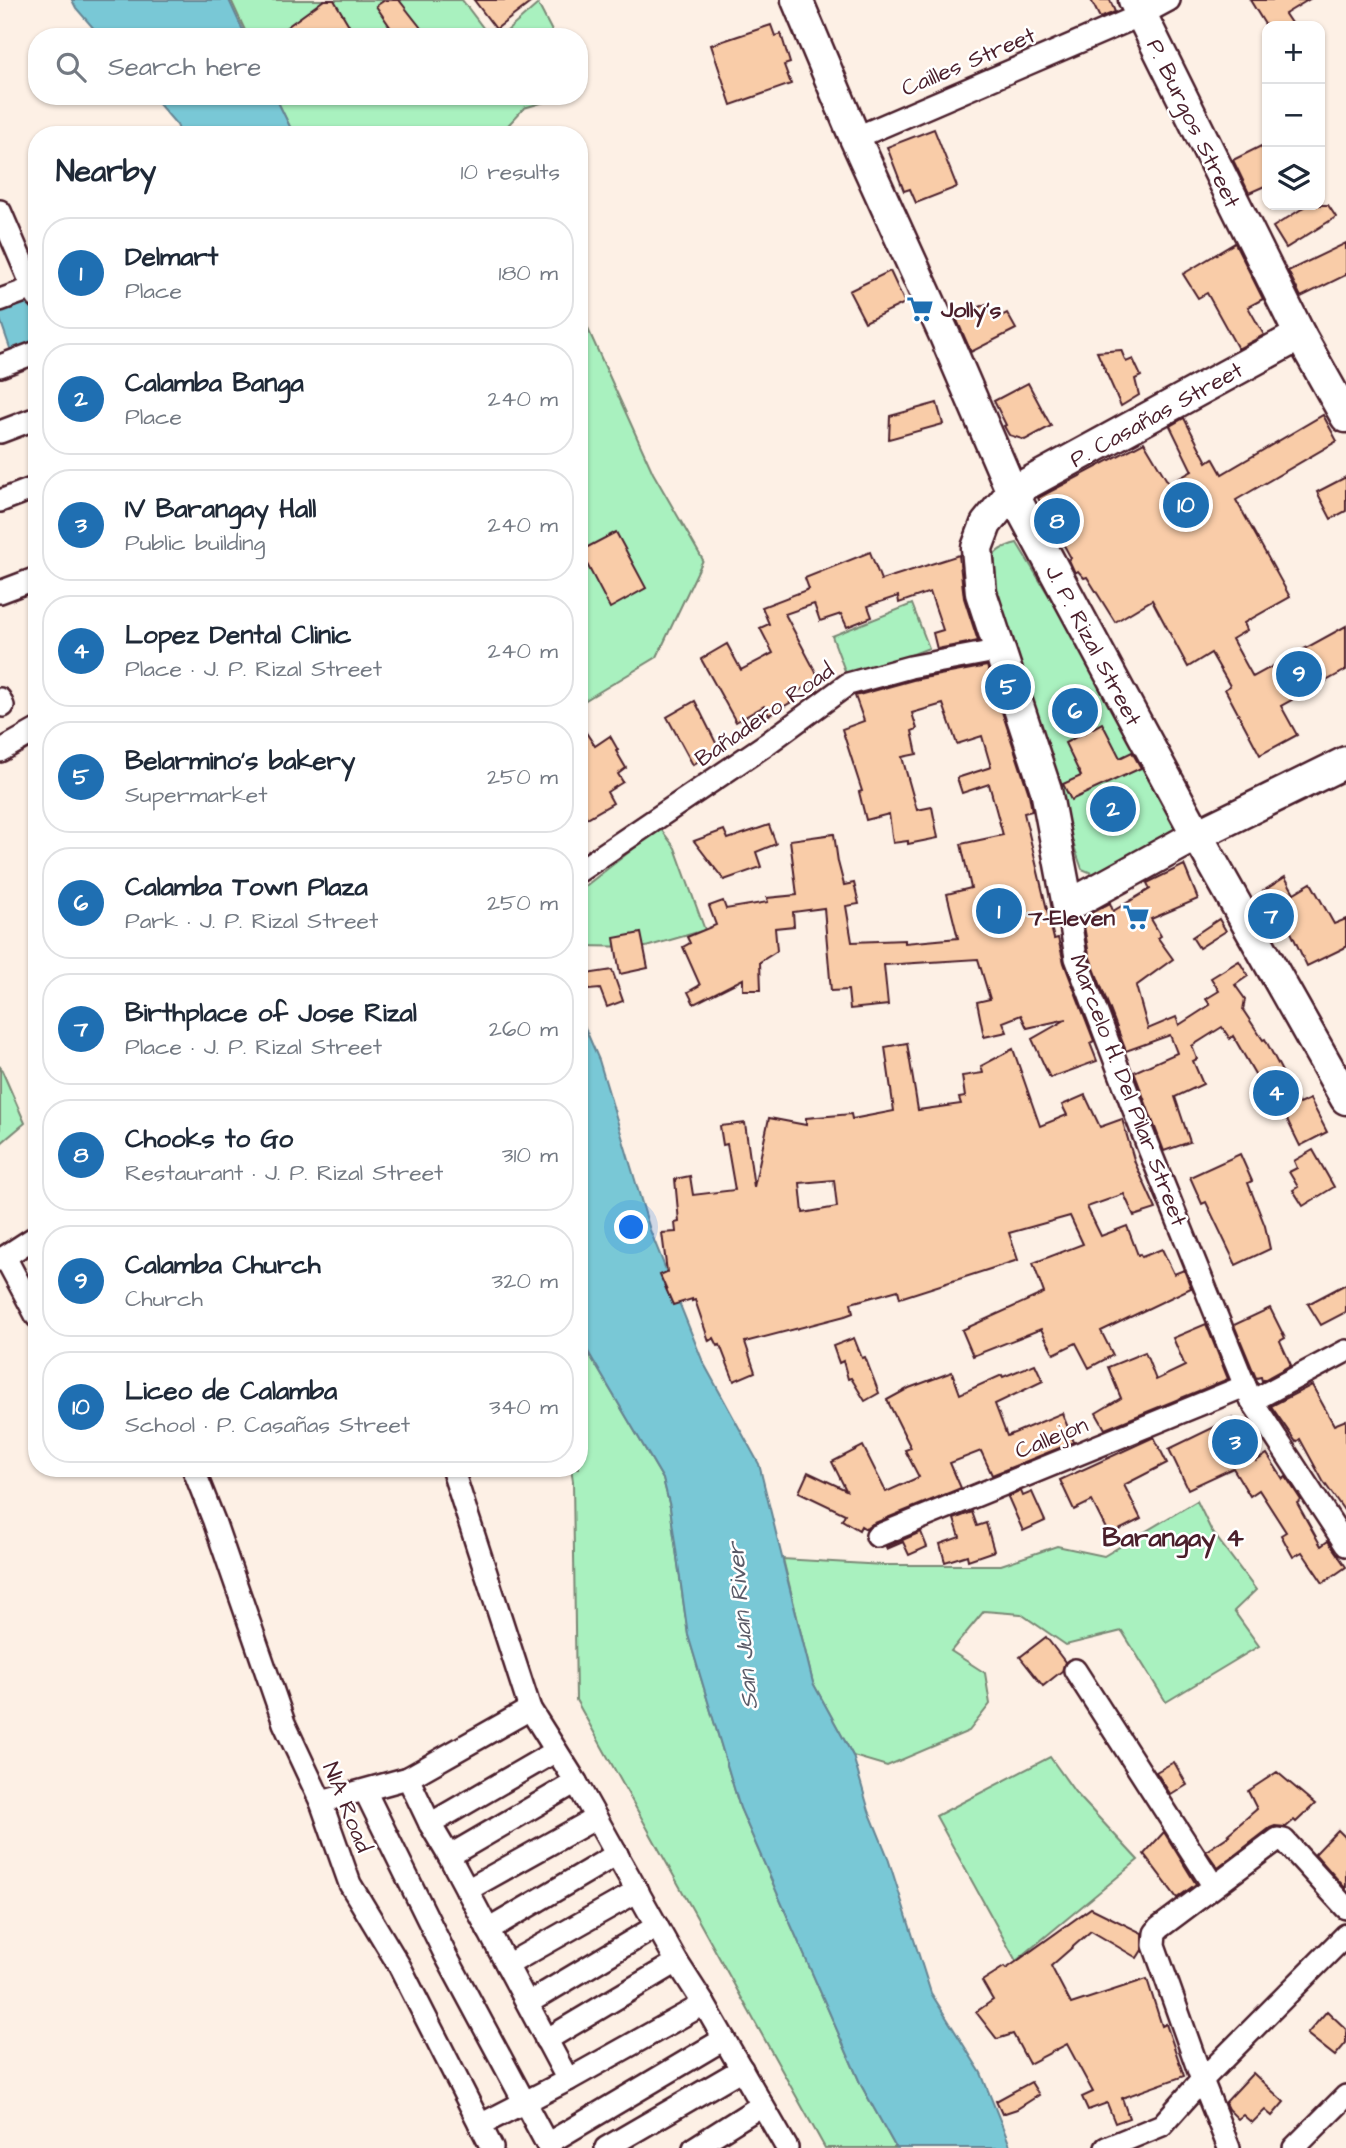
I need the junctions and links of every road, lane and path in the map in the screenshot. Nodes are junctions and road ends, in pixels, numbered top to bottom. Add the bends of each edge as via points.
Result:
1 (797, 0) edge
2 (1168, 0) edge
3 (1137, 7) edge
4 (855, 138) junction
5 (1, 218) edge
6 (28, 277) edge
7 (28, 294) edge
8 (0, 300) edge
9 (1300, 335) junction
10 (28, 355) edge
11 (0, 366) edge
12 (1346, 417) edge
13 (28, 421) edge
14 (0, 432) edge
15 (28, 490) edge
16 (1012, 492) junction
17 (0, 501) edge
18 (28, 588) edge
19 (0, 592) edge
20 (1001, 650) junction
21 (28, 735) edge
22 (0, 751) edge
23 (1346, 762) edge
24 (1198, 835) junction
25 (588, 865) edge
26 (1068, 906) junction
27 (1346, 1099) edge
28 (28, 1243) edge
29 (2, 1259) edge
30 (28, 1302) edge
31 (1346, 1351) edge
32 (1249, 1394) junction
33 (197, 1477) edge
34 (455, 1477) edge
35 (877, 1536) dead end
36 (1346, 1545) edge
37 (1075, 1670) dead end
38 (530, 1709) junction
39 (556, 1751) junction
40 (408, 1778) junction
41 (576, 1782) junction
42 (365, 1791) junction
43 (321, 1802) junction
44 (596, 1818) junction
45 (430, 1824) junction
46 (617, 1854) junction
47 (449, 1856) junction
48 (1213, 1885) junction
49 (467, 1891) junction
50 (638, 1891) junction
51 (1346, 1908) edge
52 (657, 1926) junction
53 (488, 1930) junction
54 (1346, 1935) edge
55 (677, 1962) junction
56 (507, 1965) junction
57 (528, 2003) junction
58 (704, 2004) junction
59 (724, 2039) junction
60 (546, 2040) junction
61 (742, 2069) junction
62 (568, 2080) junction
63 (1202, 2080) junction
64 (1346, 2096) edge
65 (523, 2103) junction
66 (762, 2105) junction
67 (480, 2125) junction
68 (777, 2144) edge
69 (548, 2146) edge
70 (492, 2148) edge
71 (606, 2148) edge
72 (694, 2148) edge
73 (1108, 2148) edge
74 (1229, 2148) edge
75 (1294, 2148) edge

1 - 4 main road, J. P. Rizal Street
2 - 3 street, Cailles Street
3 - 4 street, Cailles Street
3 - 9 main road, P. Burgos Street
4 - 16 main road, J. P. Rizal Street
5 - 6 street
7 - 8 street
9 - 12 main road, P. Burgos Street
9 - 16 main road, P. Casañas Street
10 - 11 street
13 - 14 street
15 - 17 street
16 - 20 main road, Marcelo H. Del Pilar Street via 986,524 977,548 981,593
16 - 24 main road, J. P. Rizal Street
18 - 19 street
20 - 25 street, Bañadero Road via 848,684
20 - 26 main road, Marcelo H. Del Pilar Street via 1046,790
21 - 22 street
23 - 24 main road
24 - 26 main road
24 - 27 main road, J. P. Rizal Street
26 - 32 street, Marcelo H. Del Pilar Street via 1076,958
28 - 29 street
29 - 30 street
31 - 32 street, Callejon
32 - 35 street, Callejon
32 - 36 street, Marcelo H. Del Pilar Street
33 - 43 street, NIA Road via 284,1723
34 - 38 street
37 - 48 street
38 - 39 street
38 - 40 street
39 - 41 street
39 - 45 street
40 - 42 street
40 - 45 street
41 - 44 street
41 - 47 street
42 - 43 street
42 - 65 street
43 - 67 street, NIA Road via 350,1884 400,1967
44 - 46 street
44 - 49 street
45 - 47 street
46 - 50 street
46 - 53 street
47 - 49 street
48 - 51 street via 1280,1839
48 - 63 street via 1159,1928 1154,1939
49 - 53 street
50 - 52 street
50 - 56 street
52 - 55 street
52 - 57 street
53 - 56 street
54 - 63 street
55 - 58 street
55 - 60 street
56 - 57 street
57 - 60 street
58 - 59 street
58 - 62 street
59 - 61 street
59 - 69 street
60 - 62 street
61 - 66 street
61 - 71 street
62 - 65 street
63 - 73 street via 1162,2125
63 - 74 street
64 - 75 street
65 - 67 street
65 - 69 street
66 - 68 street
66 - 72 street
67 - 70 street, NIA Road

